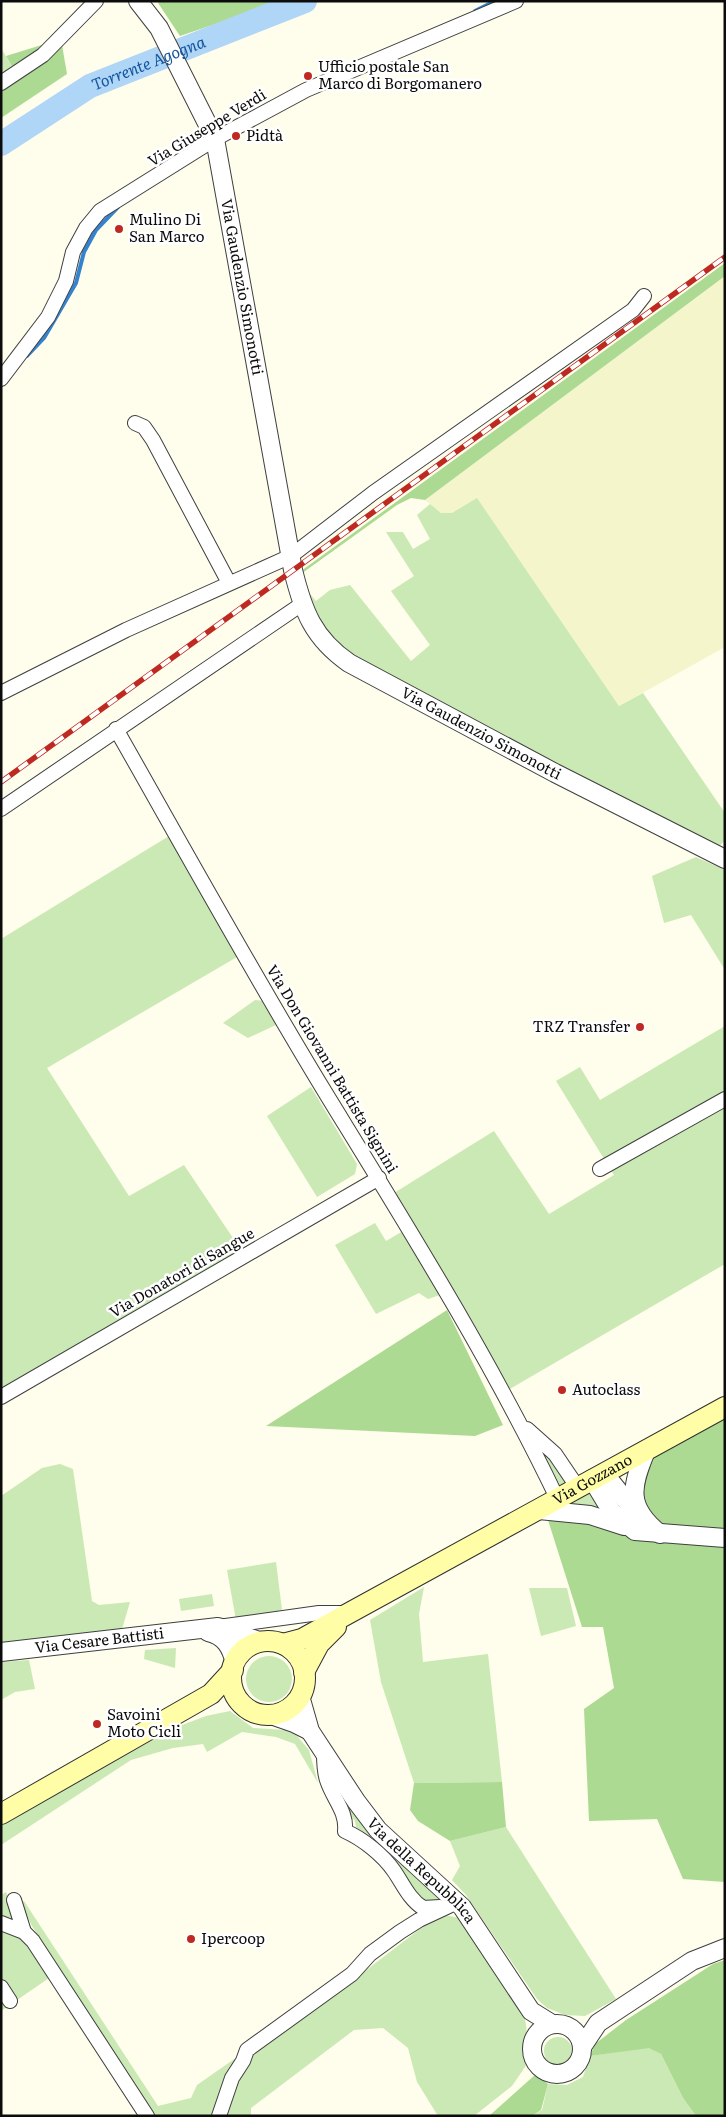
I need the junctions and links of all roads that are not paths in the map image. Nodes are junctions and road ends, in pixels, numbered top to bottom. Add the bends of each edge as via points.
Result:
1 (96, 1) edge
2 (138, 1) edge
3 (516, 1) edge
4 (1, 83) edge
5 (215, 139) junction
6 (644, 296) dead end
7 (1, 379) edge
8 (135, 423) dead end
9 (290, 556) junction
10 (229, 583) junction
11 (302, 604) junction
12 (1, 693) edge
13 (116, 729) junction
14 (1, 809) edge
15 (725, 858) edge
16 (725, 1099) edge
17 (600, 1169) dead end
18 (379, 1178) junction
19 (1, 1397) edge
20 (725, 1407) edge
21 (522, 1425) junction
22 (646, 1451) junction
23 (591, 1480) junction
24 (558, 1500) junction
25 (539, 1510) junction
26 (627, 1526) junction
27 (653, 1529) junction
28 (725, 1538) edge
29 (351, 1612) junction
30 (218, 1627) junction
31 (198, 1629) junction
32 (262, 1642) junction
33 (283, 1644) junction
34 (1, 1652) edge
35 (234, 1666) junction
36 (304, 1672) junction
37 (300, 1696) junction
38 (242, 1703) junction
39 (271, 1715) junction
40 (174, 1716) junction
41 (310, 1732) junction
42 (324, 1753) junction
43 (1, 1814) edge
44 (14, 1900) dead end
45 (456, 1906) junction
46 (1, 1923) edge
47 (24, 1932) junction
48 (725, 1948) edge
49 (1, 1987) edge
50 (10, 2001) dead end
51 (530, 2011) junction
52 (598, 2023) junction
53 (561, 2026) junction
54 (534, 2039) junction
55 (582, 2047) junction
56 (147, 2116) edge
57 (219, 2116) edge

1 - 4 street via 43,55
2 - 5 street, Via Gaudenzio Simonotti via 159,28
3 - 5 street, Via Giuseppe Verdi via 332,77
5 - 7 street, Via Giuseppe Verdi via 100,211 73,252 66,282 48,317
5 - 9 street, Via Gaudenzio Simonotti
6 - 9 street via 633,310 373,493
8 - 10 street via 144,427 153,440
9 - 10 street
9 - 11 street, Via Gaudenzio Simonotti
10 - 12 street
11 - 13 street
11 - 15 street, Via Gaudenzio Simonotti via 321,639 349,664
13 - 14 street
13 - 18 street, Via Don Giovanni Battista Signini via 217,908
16 - 17 street
18 - 19 street, Via Donatori di Sangue
18 - 21 street, Via Don Giovanni Battista Signini
20 - 22 main road, Via Gozzano
21 - 23 street, Via Don Giovanni Battista Signini
21 - 24 street, Via Don Giovanni Battista Signini
22 - 23 main road, Via Gozzano
22 - 27 street via 638,1470 634,1502
23 - 24 main road, Via Gozzano
23 - 26 street via 612,1512
23 - 27 street
24 - 25 main road, Via Gozzano
25 - 26 street via 590,1515
25 - 29 main road, Via Gozzano
26 - 27 street via 635,1531
27 - 28 street
29 - 30 street, Via Cesare Battisti
29 - 33 main road, Via Gozzano via 302,1639
29 - 36 main road via 319,1644
30 - 31 street, Via Cesare Battisti
30 - 32 street, Via Cesare Battisti
31 - 34 street, Via Cesare Battisti
31 - 35 street, Via Cesare Battisti via 222,1636 231,1648
32 - 33 main road
32 - 35 main road via 246,1649
33 - 36 main road via 298,1656
35 - 38 main road via 233,1688
35 - 40 main road via 210,1694
36 - 37 main road via 305,1683
37 - 39 main road via 288,1709
37 - 41 street, Via della Repubblica
38 - 39 main road via 254,1712
38 - 40 main road via 228,1702
39 - 41 street, Via della Repubblica
40 - 43 main road
41 - 42 street, Via della Repubblica
42 - 45 street, Via della Repubblica via 378,1830
42 - 45 street via 327,1781 346,1821 345,1831 356,1836 393,1869 414,1902 423,1908
44 - 47 street
45 - 51 street, Via della Repubblica
45 - 57 street via 420,1920 393,1938 370,1954 352,1974 247,2050 232,2078
46 - 47 street
47 - 56 street
48 - 52 street, Via della Repubblica via 692,1961
49 - 50 street
51 - 53 street, Via della Repubblica
51 - 54 street, Via della Repubblica
52 - 53 street, Via della Repubblica
52 - 55 street, Via della Repubblica
53 - 54 street via 541,2030
53 - 55 street, Via della Repubblica via 578,2035
54 - 55 street, Via della Repubblica via 535,2061 541,2069 552,2074 573,2069 580,2059

